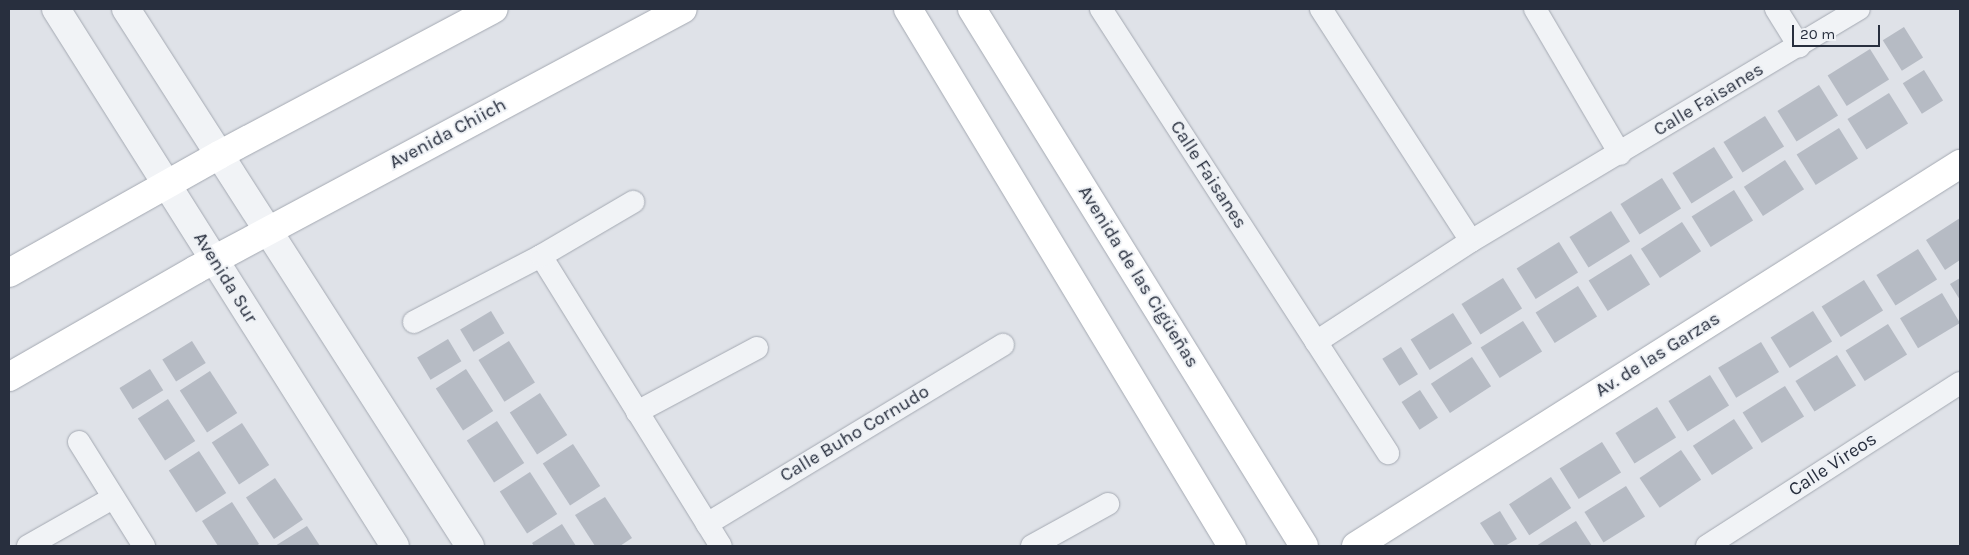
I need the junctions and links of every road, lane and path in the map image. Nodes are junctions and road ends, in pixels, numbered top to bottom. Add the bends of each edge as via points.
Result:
1 (56, 9) edge
2 (126, 9) edge
3 (494, 9) edge
4 (683, 9) edge
5 (908, 9) edge
6 (972, 9) edge
7 (1101, 9) edge
8 (1321, 9) edge
9 (1535, 9) edge
10 (1776, 9) edge
11 (1859, 9) edge
12 (1799, 46) junction
13 (1620, 154) junction
14 (219, 155) junction
15 (1960, 164) edge
16 (166, 184) junction
17 (633, 202) dead end
18 (270, 230) junction
19 (1471, 241) junction
20 (541, 256) junction
21 (214, 260) junction
22 (9, 273) edge
23 (414, 322) dead end
24 (1316, 342) junction
25 (1003, 345) dead end
26 (757, 348) dead end
27 (9, 377) edge
28 (1960, 383) edge
29 (637, 412) junction
30 (79, 442) dead end
31 (1388, 453) dead end
32 (112, 498) junction
33 (1108, 504) dead end
34 (707, 524) junction
35 (28, 546) edge
36 (144, 546) edge
37 (395, 546) edge
38 (470, 546) edge
39 (721, 546) edge
40 (1032, 546) edge
41 (1232, 546) edge
42 (1304, 546) edge
43 (1356, 546) edge
44 (1707, 546) edge

1 - 16 street, Avenida Sur
2 - 14 street
3 - 14 main road
4 - 18 main road, Avenida Chiich
5 - 41 main road
6 - 42 main road, Avenida de las Cigüeñas
7 - 24 street, Calle Faisanes
8 - 19 street
9 - 13 street
10 - 12 street
11 - 12 street, Calle Faisanes
12 - 13 street, Calle Faisanes
13 - 19 street, Calle Faisanes
14 - 16 main road
14 - 18 street
15 - 43 main road, Av. de las Garzas
16 - 21 street, Avenida Sur
16 - 22 main road
17 - 20 street
18 - 21 main road, Avenida Chiich
18 - 38 street
19 - 24 street, Calle Faisanes
20 - 23 street
20 - 29 street
21 - 27 main road, Avenida Chiich
21 - 37 street, Avenida Sur
24 - 31 street, Calle Faisanes
25 - 34 street, Calle Buho Cornudo
26 - 29 street
28 - 44 street, Calle Vireos
29 - 34 street
30 - 32 street
32 - 35 street
32 - 36 street
33 - 40 street
34 - 39 street

